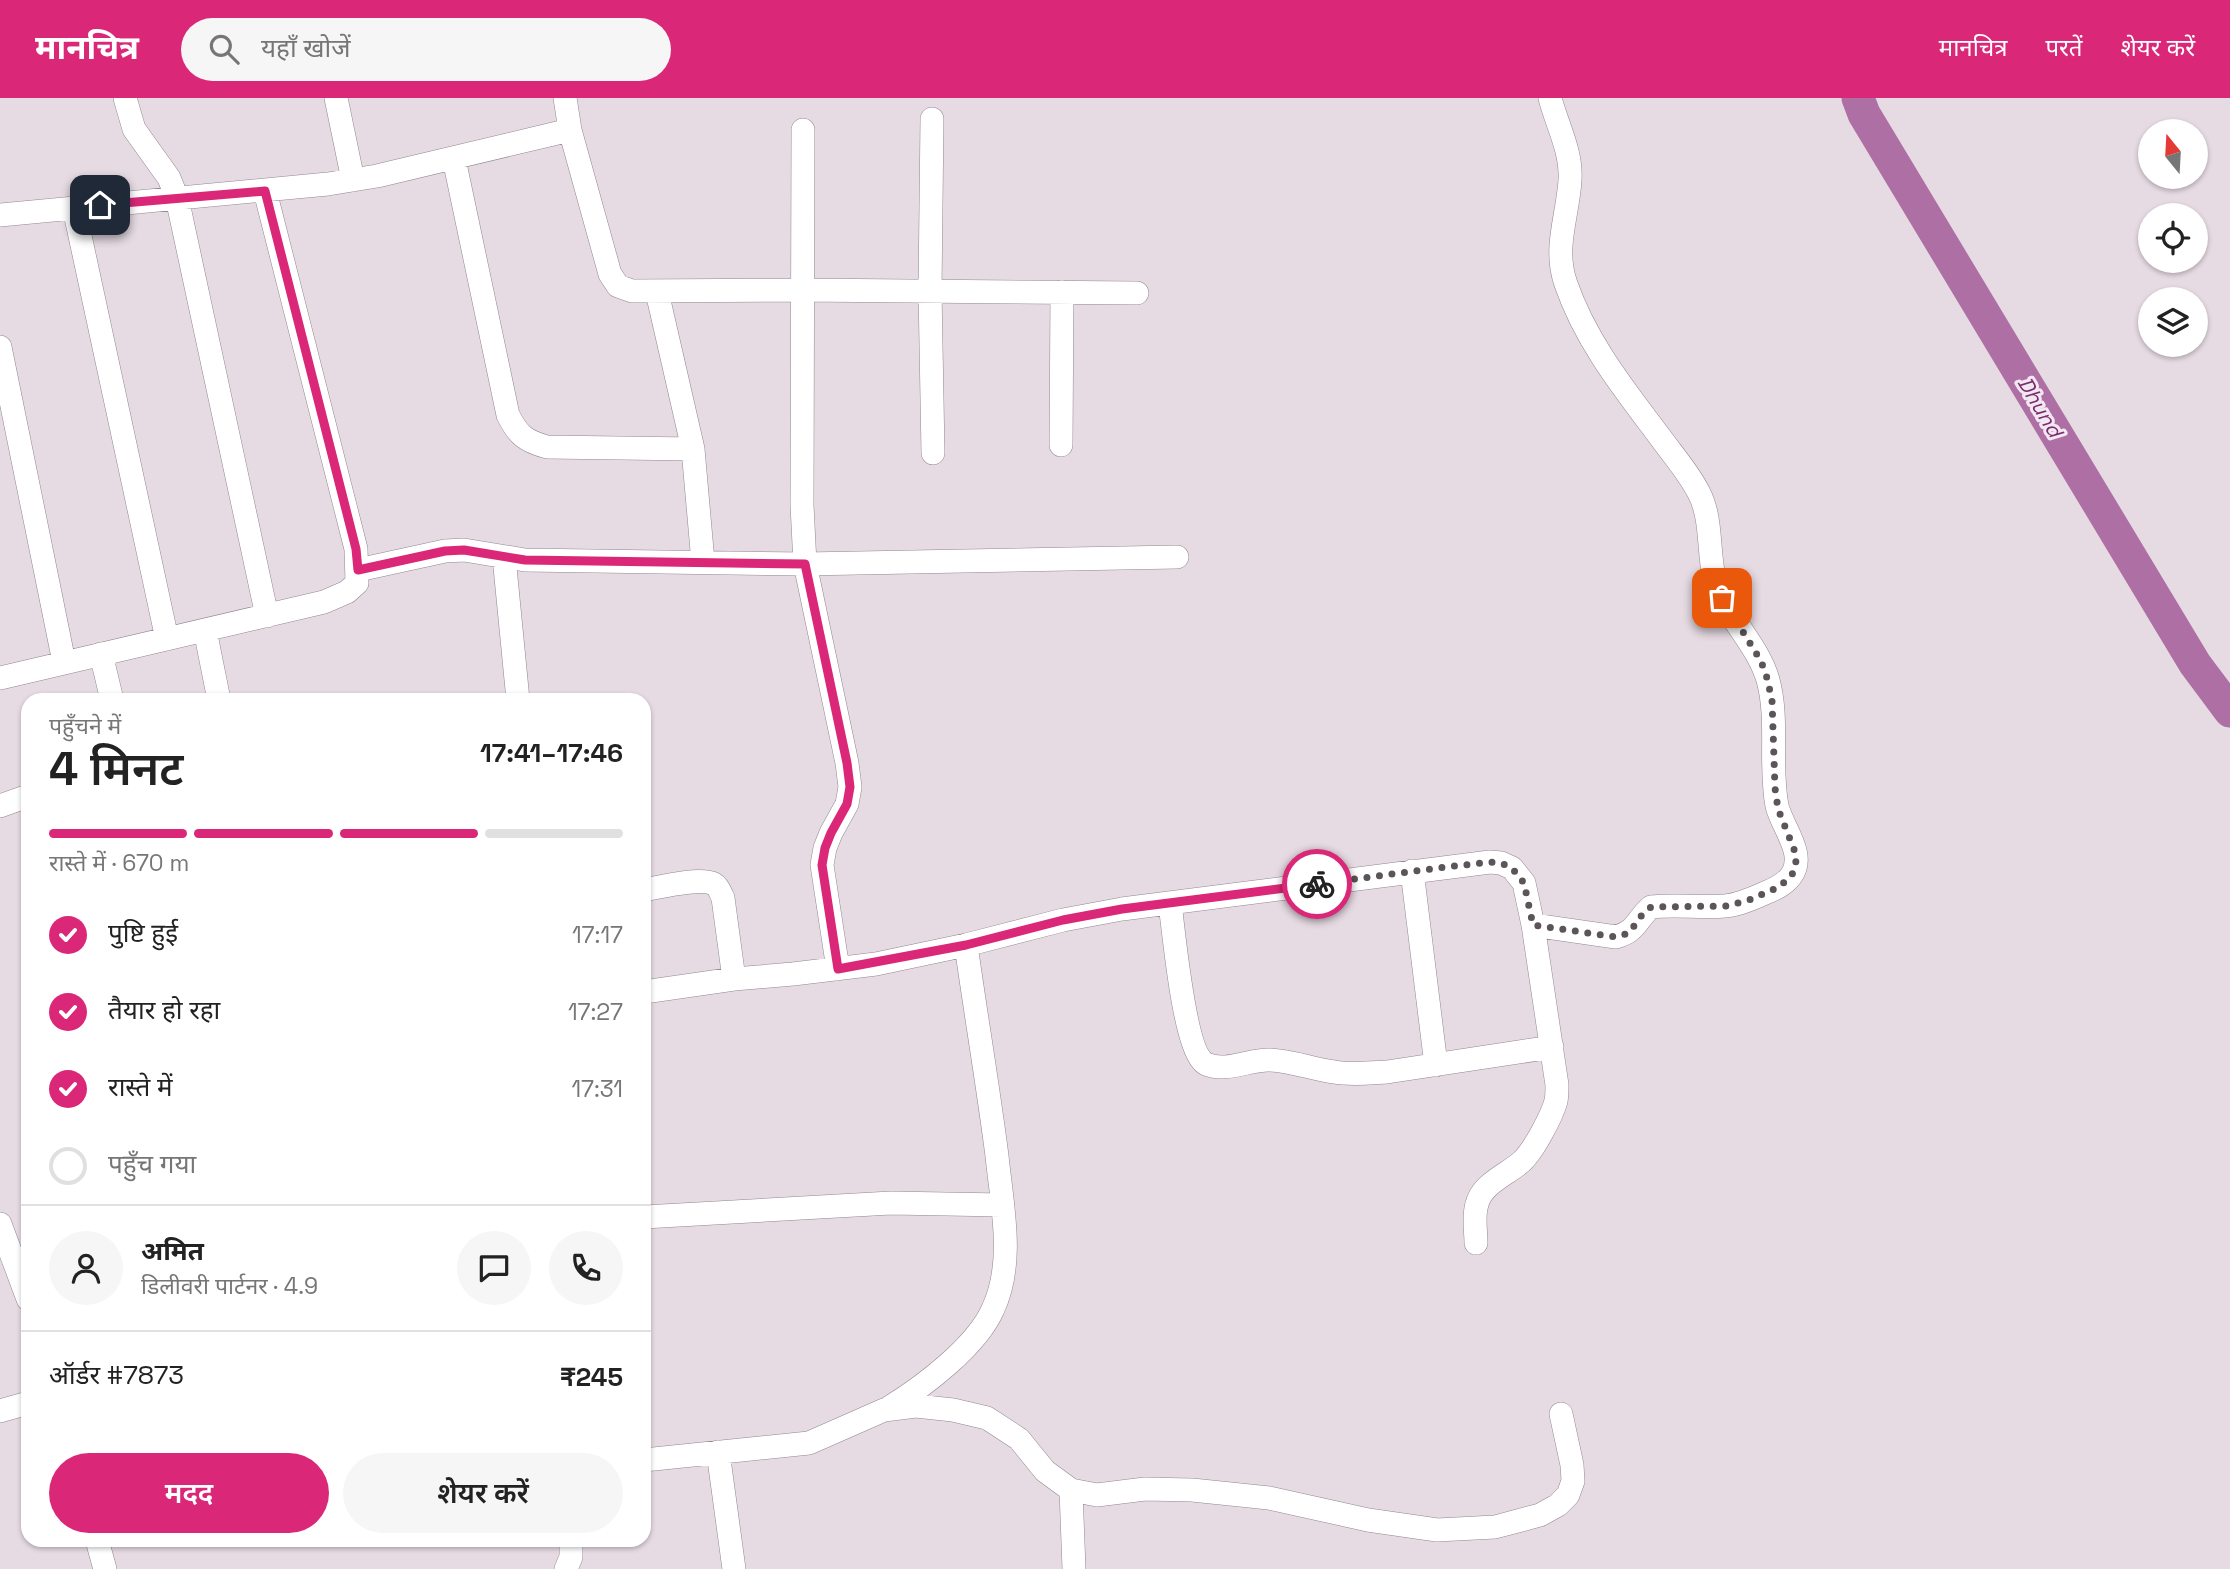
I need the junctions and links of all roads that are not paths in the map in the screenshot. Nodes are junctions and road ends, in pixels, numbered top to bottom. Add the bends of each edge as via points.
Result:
1 (125, 98) edge
2 (336, 98) edge
3 (565, 98) edge
4 (1550, 98) edge
5 (932, 119) dead end
6 (570, 130) junction
7 (803, 130) dead end
8 (454, 159) junction
9 (353, 180) junction
10 (265, 191) junction
11 (177, 198) junction
12 (74, 208) junction
13 (0, 215) edge
14 (802, 289) junction
15 (930, 291) junction
16 (657, 292) junction
17 (1062, 292) junction
18 (1137, 293) dead end
19 (0, 347) edge
20 (1062, 445) dead end
21 (693, 449) junction
22 (933, 453) dead end
23 (504, 557) junction
24 (1177, 557) dead end
25 (703, 562) junction
26 (805, 564) junction
27 (358, 570) junction
28 (267, 616) junction
29 (205, 630) junction
30 (167, 639) junction
31 (101, 654) junction
32 (64, 662) junction
33 (0, 678) edge
34 (110, 693) edge
35 (218, 693) edge
36 (517, 693) edge
37 (21, 798) edge
38 (0, 806) edge
39 (1412, 871) junction
40 (651, 889) edge
41 (1170, 904) junction
42 (1533, 925) junction
43 (966, 945) junction
44 (838, 969) junction
45 (734, 979) junction
46 (651, 991) edge
47 (1552, 1047) junction
48 (1436, 1065) junction
49 (1002, 1205) junction
50 (651, 1217) edge
51 (0, 1224) edge
52 (1476, 1243) dead end
53 (21, 1280) edge
54 (21, 1405) edge
55 (884, 1410) junction
56 (0, 1411) edge
57 (1561, 1414) dead end
58 (718, 1452) junction
59 (651, 1454) edge
60 (1071, 1490) junction
61 (99, 1547) edge
62 (571, 1547) edge
63 (104, 1569) edge
64 (566, 1569) edge
65 (734, 1569) edge
66 (1074, 1569) edge

1 - 11 street via 134,129 169,178
2 - 9 street
3 - 6 street
4 - 42 street via 1569,159 1560,247 1566,284 1596,349 1701,496 1718,588 1767,678 1778,809 1796,863 1792,875 1779,887 1749,900 1727,906 1651,907 1629,933 1616,937
5 - 15 street
6 - 8 street
6 - 16 street via 610,274 618,286
7 - 14 street
8 - 9 street
8 - 21 street via 508,415 515,429 529,442 547,447
9 - 10 street
10 - 11 street
10 - 27 street
11 - 12 street
11 - 28 street
12 - 13 street
12 - 30 street
14 - 15 street
14 - 16 street
14 - 26 street
15 - 17 street
15 - 22 street
16 - 21 street
17 - 18 street
17 - 20 street
19 - 32 street
21 - 25 street
23 - 25 street
23 - 27 street via 484,551 445,551
23 - 36 street
24 - 26 street
25 - 26 street
26 - 44 street via 850,787 822,865
27 - 28 street via 357,583 347,592
28 - 29 street
29 - 30 street
29 - 35 street
30 - 31 street
31 - 32 street
31 - 34 street
32 - 33 street
37 - 38 street
39 - 41 street
39 - 42 street via 1501,863 1524,883
39 - 48 street
40 - 45 street via 697,882 718,887
41 - 43 street via 1063,920
41 - 48 street via 1188,1027 1195,1051 1205,1063 1221,1067 1270,1060 1361,1074
42 - 47 street
43 - 44 street
43 - 49 street
44 - 45 street
45 - 46 street
47 - 48 street
47 - 52 street via 1556,1101 1533,1150 1482,1193 1475,1214
49 - 50 street via 891,1203
49 - 55 street via 1005,1269 993,1309 972,1342 913,1393
51 - 53 street
54 - 56 street
55 - 58 street via 809,1443
55 - 60 street via 916,1406 987,1418 1019,1439 1045,1471
57 - 60 street via 1572,1465 1569,1495 1540,1515 1495,1527 1437,1530 1269,1498 1192,1490 1097,1495
58 - 59 street
58 - 65 street
60 - 66 street
61 - 63 street
62 - 64 street

